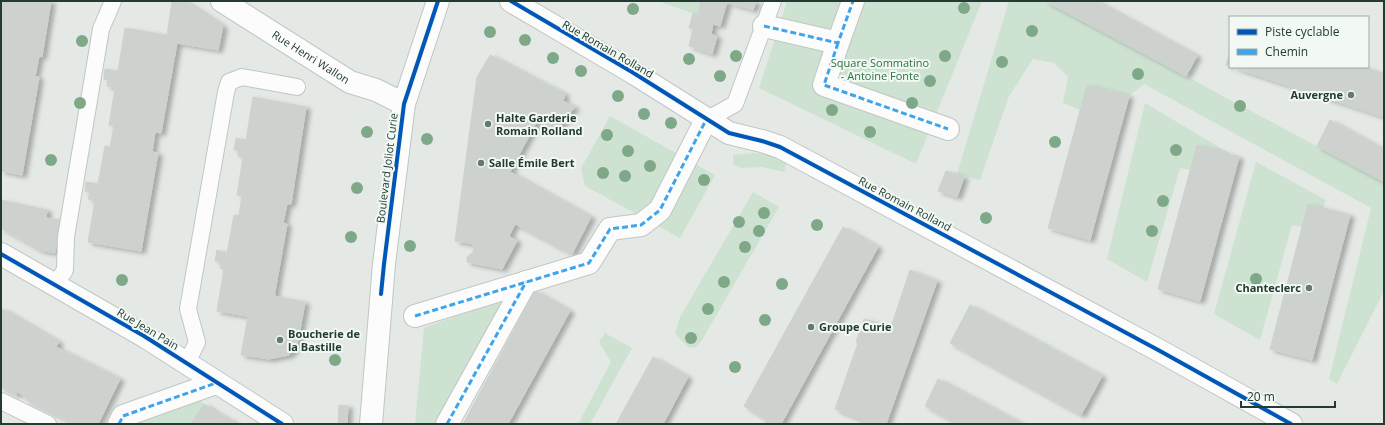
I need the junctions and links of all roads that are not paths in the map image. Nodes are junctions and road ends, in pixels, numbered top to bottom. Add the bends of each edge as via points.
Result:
1 (112, 1) edge
2 (222, 1) edge
3 (438, 1) edge
4 (511, 1) edge
5 (773, 1) edge
6 (853, 1) edge
7 (764, 26) junction
8 (838, 43) junction
9 (296, 87) dead end
10 (404, 104) junction
11 (706, 120) junction
12 (948, 129) dead end
13 (1, 254) edge
14 (526, 282) junction
15 (55, 285) junction
16 (415, 316) dead end
17 (187, 363) junction
18 (216, 382) junction
19 (1, 401) edge
20 (48, 424) edge
21 (119, 424) edge
22 (282, 424) edge
23 (371, 424) edge
24 (447, 424) edge
25 (1291, 424) edge

1 - 15 lane via 101,29 66,237 65,270
2 - 10 street, Rue Henri Wallon via 350,82 376,90
3 - 10 street, Boulevard Joliot Curie
4 - 11 street, Rue Romain Rolland via 632,72
5 - 7 lane
6 - 8 street
7 - 8 street
7 - 11 lane via 735,104
8 - 12 street via 824,85
9 - 17 lane via 242,77 229,82 188,309 197,342
10 - 23 street, Boulevard Joliot Curie via 384,264
11 - 14 street via 660,210 641,225 610,229 589,263
11 - 25 street, Rue Romain Rolland via 729,133 780,147
13 - 15 street, Rue Jean Pain
14 - 16 street
14 - 24 street
15 - 17 street, Rue Jean Pain
17 - 18 street, Rue Jean Pain
18 - 21 street via 123,416
18 - 22 street, Rue Jean Pain
19 - 20 lane

